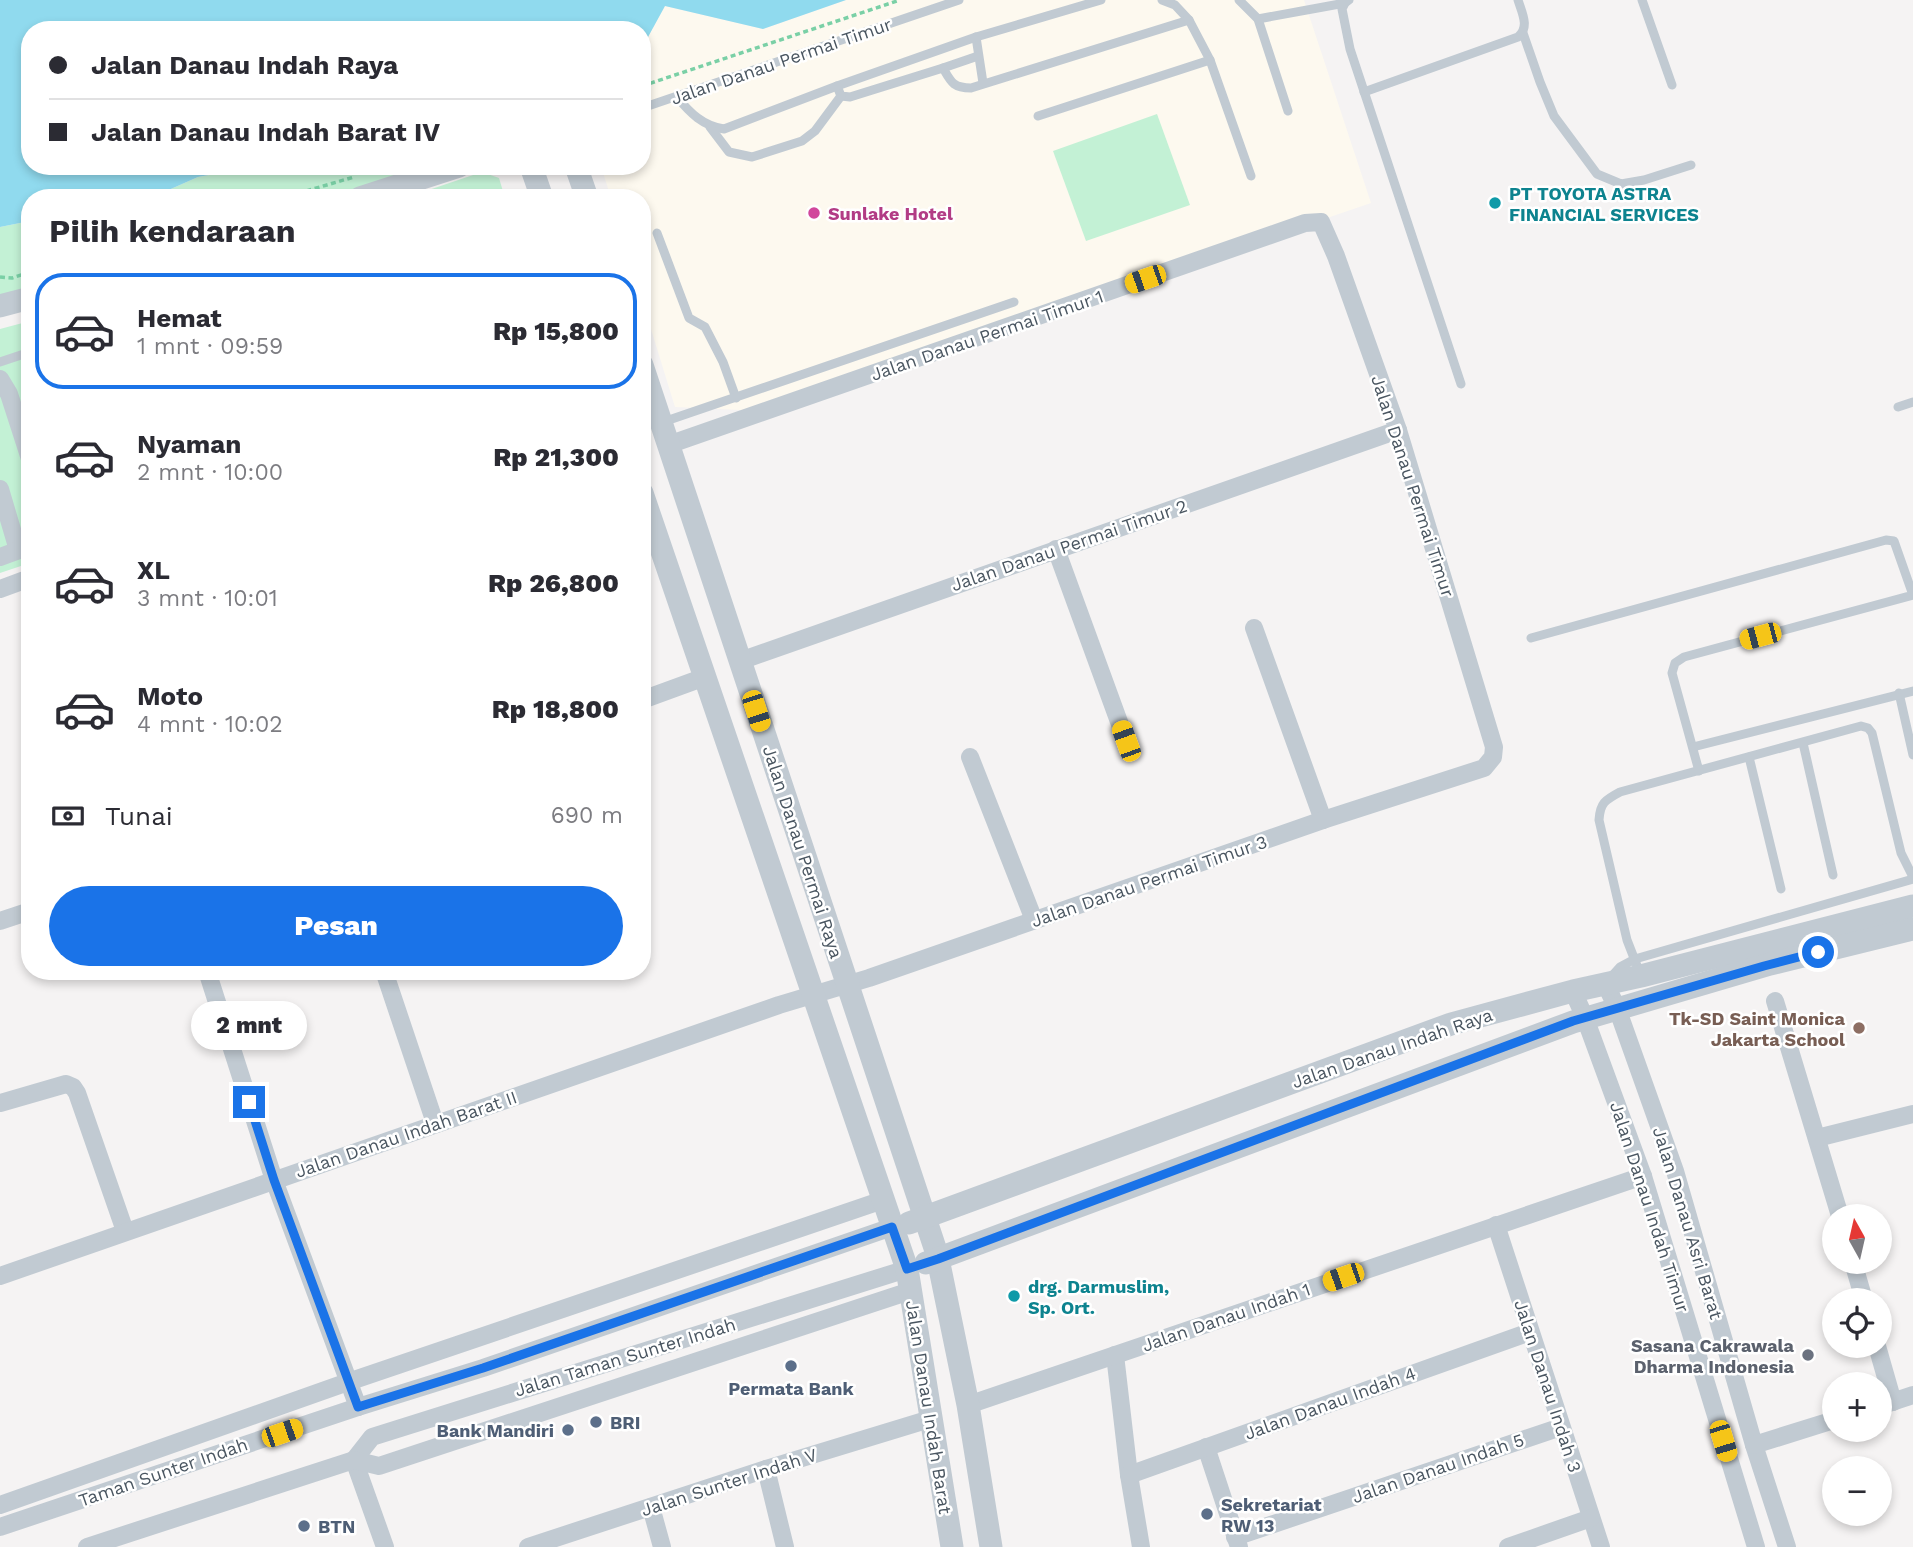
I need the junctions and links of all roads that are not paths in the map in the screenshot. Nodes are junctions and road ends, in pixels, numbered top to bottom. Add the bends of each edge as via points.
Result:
1 (959, 0) edge
2 (1101, 0) edge
3 (1162, 0) edge
4 (1239, 0) edge
5 (1518, 0) edge
6 (1642, 0) edge
7 (1347, 2) edge
8 (1258, 19) junction
9 (1189, 20) junction
10 (1523, 33) junction
11 (976, 37) junction
12 (978, 56) junction
13 (1210, 60) junction
14 (943, 68) junction
15 (983, 83) junction
16 (1672, 85) dead end
17 (836, 86) junction
18 (1364, 92) junction
19 (841, 96) junction
20 (677, 97) junction
21 (651, 105) edge
22 (1288, 111) dead end
23 (1038, 116) dead end
24 (710, 127) junction
25 (1691, 165) dead end
26 (416, 175) edge
27 (1251, 176) dead end
28 (358, 187) edge
29 (1305, 223) joint
30 (657, 233) dead end
31 (21, 300) edge
32 (1014, 302) dead end
33 (0, 306) edge
34 (21, 355) edge
35 (0, 362) edge
36 (0, 379) edge
37 (1461, 384) dead end
38 (651, 392) edge
39 (736, 398) junction
40 (1913, 402) edge
41 (1898, 407) dead end
42 (661, 422) junction
43 (1398, 430) junction
44 (21, 431) edge
45 (668, 445) junction
46 (0, 489) edge
47 (651, 519) edge
48 (21, 541) edge
49 (21, 549) edge
50 (1056, 550) junction
51 (0, 557) edge
52 (21, 581) edge
53 (0, 589) edge
54 (1913, 595) edge
55 (1254, 628) dead end
56 (1531, 638) dead end
57 (740, 661) junction
58 (705, 677) junction
59 (1913, 691) edge
60 (1899, 694) junction
61 (651, 697) edge
62 (1126, 741) dead end
63 (1803, 743) junction
64 (1693, 747) junction
65 (1913, 755) edge
66 (970, 757) dead end
67 (1749, 757) junction
68 (1484, 768) joint
69 (1699, 771) junction
70 (1323, 820) junction
71 (1833, 875) dead end
72 (1913, 878) edge
73 (1781, 889) dead end
74 (1913, 906) edge
75 (21, 914) edge
76 (1034, 920) junction
77 (0, 921) edge
78 (1913, 929) edge
79 (1638, 968) junction
80 (210, 980) edge
81 (387, 980) edge
82 (1605, 983) junction
83 (845, 985) junction
84 (1573, 991) junction
85 (815, 994) junction
86 (1776, 1001) dead end
87 (1617, 1008) junction
88 (1585, 1018) junction
89 (1451, 1024) junction
90 (1462, 1062) junction
91 (0, 1103) edge
92 (1913, 1114) edge
93 (435, 1123) junction
94 (1817, 1138) junction
95 (1643, 1177) junction
96 (274, 1180) junction
97 (883, 1200) junction
98 (1836, 1204) edge
99 (925, 1222) junction
100 (1496, 1225) junction
101 (125, 1231) junction
102 (894, 1231) junction
103 (937, 1257) junction
104 (907, 1275) junction
105 (0, 1276) edge
106 (1530, 1332) junction
107 (633, 1354) junction
108 (1115, 1355) junction
109 (641, 1378) junction
110 (348, 1382) junction
111 (1913, 1395) edge
112 (1892, 1402) edge
113 (968, 1405) junction
114 (358, 1407) junction
115 (930, 1419) junction
116 (1822, 1424) edge
117 (1561, 1427) junction
118 (1754, 1445) junction
119 (1206, 1447) junction
120 (354, 1460) junction
121 (766, 1469) junction
122 (1129, 1475) junction
123 (0, 1505) edge
124 (651, 1507) junction
125 (1591, 1518) junction
126 (0, 1527) edge
127 (1237, 1542) edge
128 (87, 1547) edge
129 (385, 1547) edge
130 (528, 1547) edge
131 (662, 1547) edge
132 (785, 1547) edge
133 (952, 1547) edge
134 (991, 1547) edge
135 (1141, 1547) edge
136 (1508, 1547) edge
137 (1601, 1547) edge
138 (1756, 1547) edge
139 (1787, 1547) edge

1 - 20 lane, Jalan Danau Permai Timur
2 - 11 lane
3 - 9 lane via 1175,5
4 - 8 lane
5 - 10 lane
6 - 16 lane
7 - 8 lane
7 - 18 lane via 1343,17
8 - 22 lane
9 - 13 lane
9 - 15 lane
10 - 18 lane
10 - 25 lane via 1554,116 1597,174 1621,184
11 - 12 lane
11 - 17 lane
12 - 14 lane
12 - 15 lane
13 - 23 lane
13 - 27 lane
14 - 15 lane via 960,88
14 - 19 lane
17 - 19 lane
17 - 24 lane via 723,129
18 - 37 lane
19 - 24 lane via 802,141 752,157 729,152
20 - 21 lane, Jalan Danau Permai Timur
20 - 24 lane
26 - 28 street
29 - 43 street, Jalan Danau Permai Timur via 1321,222 1326,230
29 - 45 street, Jalan Danau Permai Timur 1
30 - 39 lane via 689,318 705,327
31 - 33 street
32 - 39 lane
34 - 35 lane
36 - 44 street
38 - 42 street, Jalan Danau Permai Raya
39 - 42 lane
40 - 41 lane
42 - 45 street, Jalan Danau Permai Raya
43 - 50 street, Jalan Danau Permai Timur 2
43 - 68 street, Jalan Danau Permai Timur via 1494,747
45 - 57 street, Jalan Danau Permai Raya
46 - 48 street
47 - 58 street, Jalan Danau Permai Raya
49 - 51 street
50 - 57 street, Jalan Danau Permai Timur 2
50 - 62 street
52 - 53 street
54 - 56 lane via 1897,547 1886,540
54 - 64 lane via 1675,663 1672,673
55 - 70 street
57 - 83 street, Jalan Danau Permai Raya
58 - 61 street
58 - 85 street, Jalan Danau Permai Raya
59 - 60 lane
60 - 64 lane
60 - 65 lane
63 - 67 lane
63 - 71 lane
63 - 72 lane via 1861,726 1868,728 1900,853
64 - 69 lane
66 - 76 street
67 - 69 lane
67 - 73 lane
68 - 70 street, Jalan Danau Permai Timur 3
69 - 79 lane via 1620,792 1600,808 1599,820
70 - 76 street, Jalan Danau Permai Timur 3
72 - 79 lane
74 - 79 street, Jalan Danau Indah Raya
75 - 77 street
76 - 83 street, Jalan Danau Permai Timur 3
78 - 87 street, Jalan Danau Indah Raya
79 - 82 street, Jalan Danau Indah Raya
80 - 96 street
81 - 93 street
82 - 84 street, Jalan Danau Indah Raya
82 - 87 street, Jalan Danau Asri Barat
83 - 85 street, Jalan Danau Permai Timur 3
83 - 99 street, Jalan Danau Permai Raya
84 - 88 street, Jalan Danau Indah Timur
84 - 89 street, Jalan Danau Indah Raya
85 - 93 street, Jalan Danau Indah Barat II
85 - 97 street, Jalan Danau Permai Raya
86 - 94 street
87 - 88 street, Jalan Danau Indah Raya
87 - 118 street, Jalan Danau Asri Barat via 1675,1171
88 - 90 street, Jalan Danau Indah Raya
88 - 95 street, Jalan Danau Indah Timur
89 - 90 street
89 - 99 street, Jalan Danau Indah Raya
90 - 103 street, Jalan Danau Indah Raya
91 - 101 street via 66,1084 73,1087
92 - 94 street
93 - 96 street, Jalan Danau Indah Barat II
94 - 98 street
95 - 100 street, Jalan Danau Indah 1
95 - 138 street, Jalan Danau Indah Timur
96 - 101 street, Jalan Danau Indah Barat II
96 - 110 street
97 - 102 street, Jalan Danau Permai Raya
97 - 110 street
99 - 102 street, Taman Sunter Indah
99 - 103 street, Jalan Danau Permai Raya
100 - 106 street, Jalan Danau Indah 3
100 - 108 street, Jalan Danau Indah 1
101 - 105 street, Jalan Danau Indah Barat II
102 - 104 street, Jalan Danau Indah Barat
102 - 114 street, Taman Sunter Indah
103 - 104 street, Jalan Danau Indah Raya
103 - 113 street, Jalan Danau Indah Barat
104 - 107 street, Jalan Taman Sunter Indah
104 - 109 street, Jalan Taman Sunter Indah
104 - 115 street, Jalan Danau Indah Barat
106 - 117 street, Jalan Danau Indah 3
106 - 119 street, Jalan Danau Indah 4
107 - 109 street
107 - 120 street, Jalan Taman Sunter Indah via 372,1437
108 - 113 street, Jalan Danau Indah 1
108 - 122 street
109 - 120 street, Jalan Taman Sunter Indah via 379,1466
110 - 114 street
110 - 123 street
111 - 112 street
113 - 134 street, Jalan Danau Indah Barat
114 - 126 street, Taman Sunter Indah
115 - 121 street, Jalan Sunter Indah V
115 - 133 street, Jalan Danau Indah Barat
116 - 118 street
117 - 125 street, Jalan Danau Indah 3
117 - 127 street, Jalan Danau Indah 5
118 - 139 street, Jalan Danau Asri Barat
119 - 122 street, Jalan Danau Indah 4
119 - 127 street, Jalan Danau Indah 5
120 - 128 street, Jalan Taman Sunter Indah
120 - 129 street
121 - 124 street, Jalan Sunter Indah V
121 - 132 street
122 - 135 street
124 - 130 street, Jalan Sunter Indah V
124 - 131 street
125 - 136 street
125 - 137 street, Jalan Danau Indah 3

